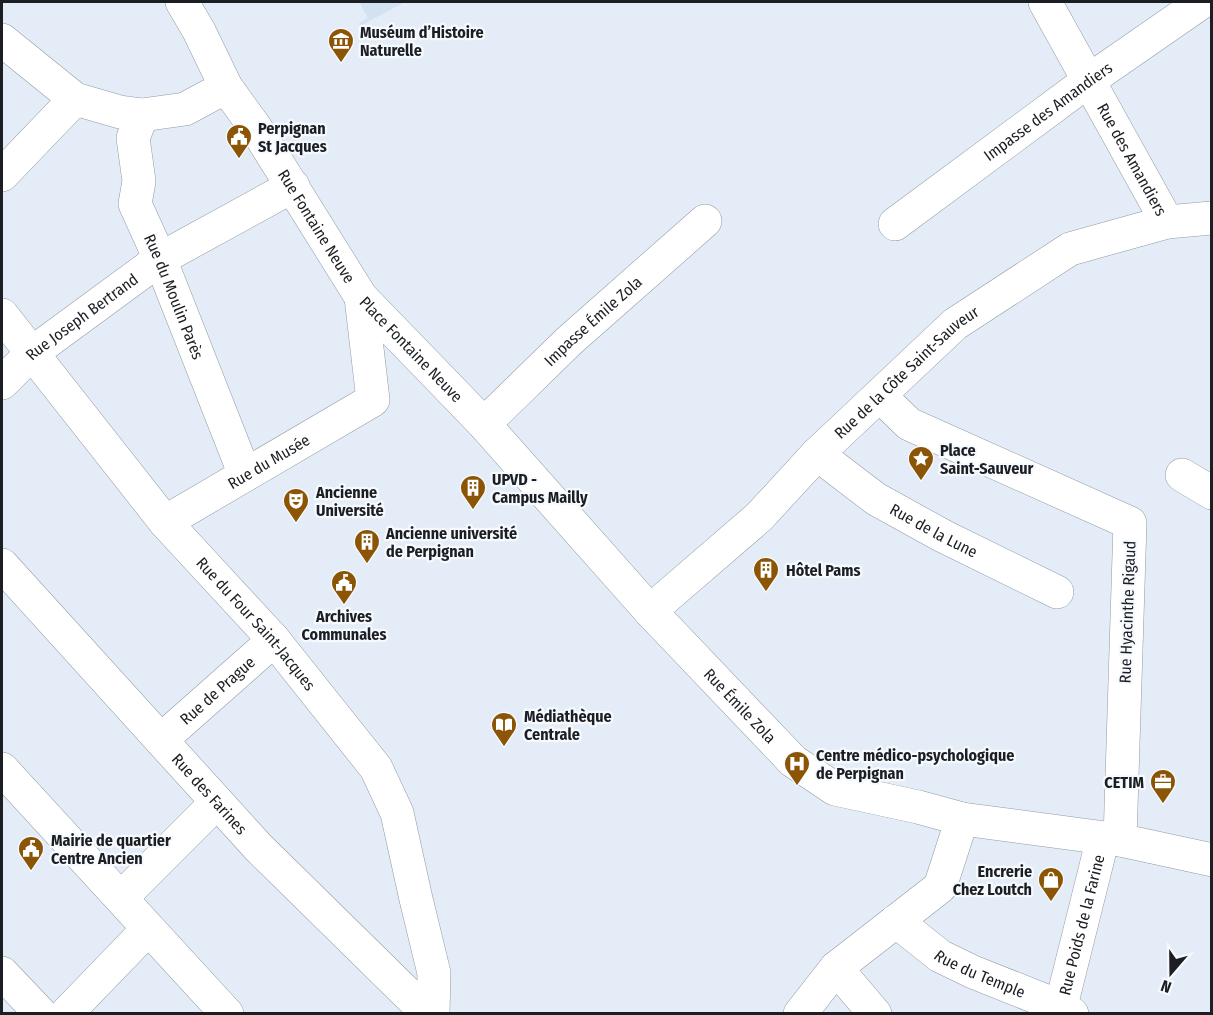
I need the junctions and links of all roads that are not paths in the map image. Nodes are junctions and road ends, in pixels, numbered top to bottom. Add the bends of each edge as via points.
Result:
1 (182, 2) edge
2 (1045, 2) edge
3 (1202, 2) edge
4 (2, 40) edge
5 (1088, 81) junction
6 (226, 87) junction
7 (75, 99) junction
8 (142, 115) junction
9 (2, 175) edge
10 (293, 186) junction
11 (1212, 218) edge
12 (705, 221) dead end
13 (1167, 222) junction
14 (896, 224) dead end
15 (160, 260) junction
16 (362, 297) junction
17 (2, 315) edge
18 (32, 353) junction
19 (2, 383) edge
20 (880, 396) junction
21 (373, 400) joint
22 (484, 424) junction
23 (817, 454) junction
24 (245, 475) junction
25 (1182, 475) dead end
26 (1212, 494) edge
27 (165, 522) junction
28 (2, 565) edge
29 (1057, 592) dead end
30 (650, 611) junction
31 (274, 640) junction
32 (161, 740) junction
33 (2, 769) edge
34 (217, 802) junction
35 (962, 819) junction
36 (1111, 839) junction
37 (1212, 860) edge
38 (122, 898) junction
39 (896, 921) junction
40 (148, 929) junction
41 (836, 968) junction
42 (2, 973) edge
43 (1064, 1011) edge
44 (40, 1014) edge
45 (66, 1014) edge
46 (227, 1014) edge
47 (428, 1014) edge
48 (433, 1014) edge
49 (800, 1014) edge
50 (875, 1014) edge

1 - 6 street, Rue Fontaine Neuve
2 - 5 street, Rue des Amandiers
3 - 5 street, Impasse des Amandiers
4 - 7 street
5 - 13 street, Rue des Amandiers
5 - 14 street, Impasse des Amandiers
6 - 8 street via 185,110
6 - 10 street, Rue Fontaine Neuve
7 - 8 street
7 - 9 street
8 - 15 street, Rue du Moulin Parès via 133,138 139,181 135,204
10 - 15 street, Rue Joseph Bertrand
10 - 16 street, Rue Fontaine Neuve
11 - 13 street, Rue de la Côte Saint-Sauveur
12 - 22 street, Impasse Émile Zola via 569,340
13 - 20 street, Rue de la Côte Saint-Sauveur via 1070,249 955,324
15 - 18 street, Rue Joseph Bertrand
15 - 24 street, Rue du Moulin Parès
16 - 21 street, Place Fontaine Neuve
16 - 22 street, Place Fontaine Neuve
17 - 18 street, Rue du Four Saint-Jacques
18 - 19 street, Rue Joseph Bertrand
18 - 27 street, Rue du Four Saint-Jacques
20 - 23 street, Rue de la Côte Saint-Sauveur
20 - 36 street, Rue Hyacinthe Rigaud via 909,424 1130,523
21 - 24 street, Rue du Musée
22 - 30 street, Rue Émile Zola
23 - 29 street, Rue de la Lune via 876,499
23 - 30 street, Rue de la Côte Saint-Sauveur via 759,517
24 - 27 street, Rue du Musée
25 - 26 street
27 - 31 street, Rue du Four Saint-Jacques
28 - 32 street, Rue des Farines
30 - 35 street, Rue Émile Zola via 794,761 835,789
31 - 32 street, Rue de Prague
31 - 48 street, Rue du Four Saint-Jacques via 376,768 398,813 434,973
32 - 34 street, Rue des Farines
33 - 38 street
34 - 38 street
34 - 47 street, Rue des Farines
35 - 36 street, Rue Émile Zola
35 - 39 street via 940,887
36 - 37 street, Rue Émile Zola
36 - 43 street, Rue Poids de la Farine
38 - 40 street
39 - 41 street
39 - 43 street, Rue du Temple via 940,956
40 - 45 street
40 - 46 street
41 - 49 street
41 - 50 street
42 - 44 street

